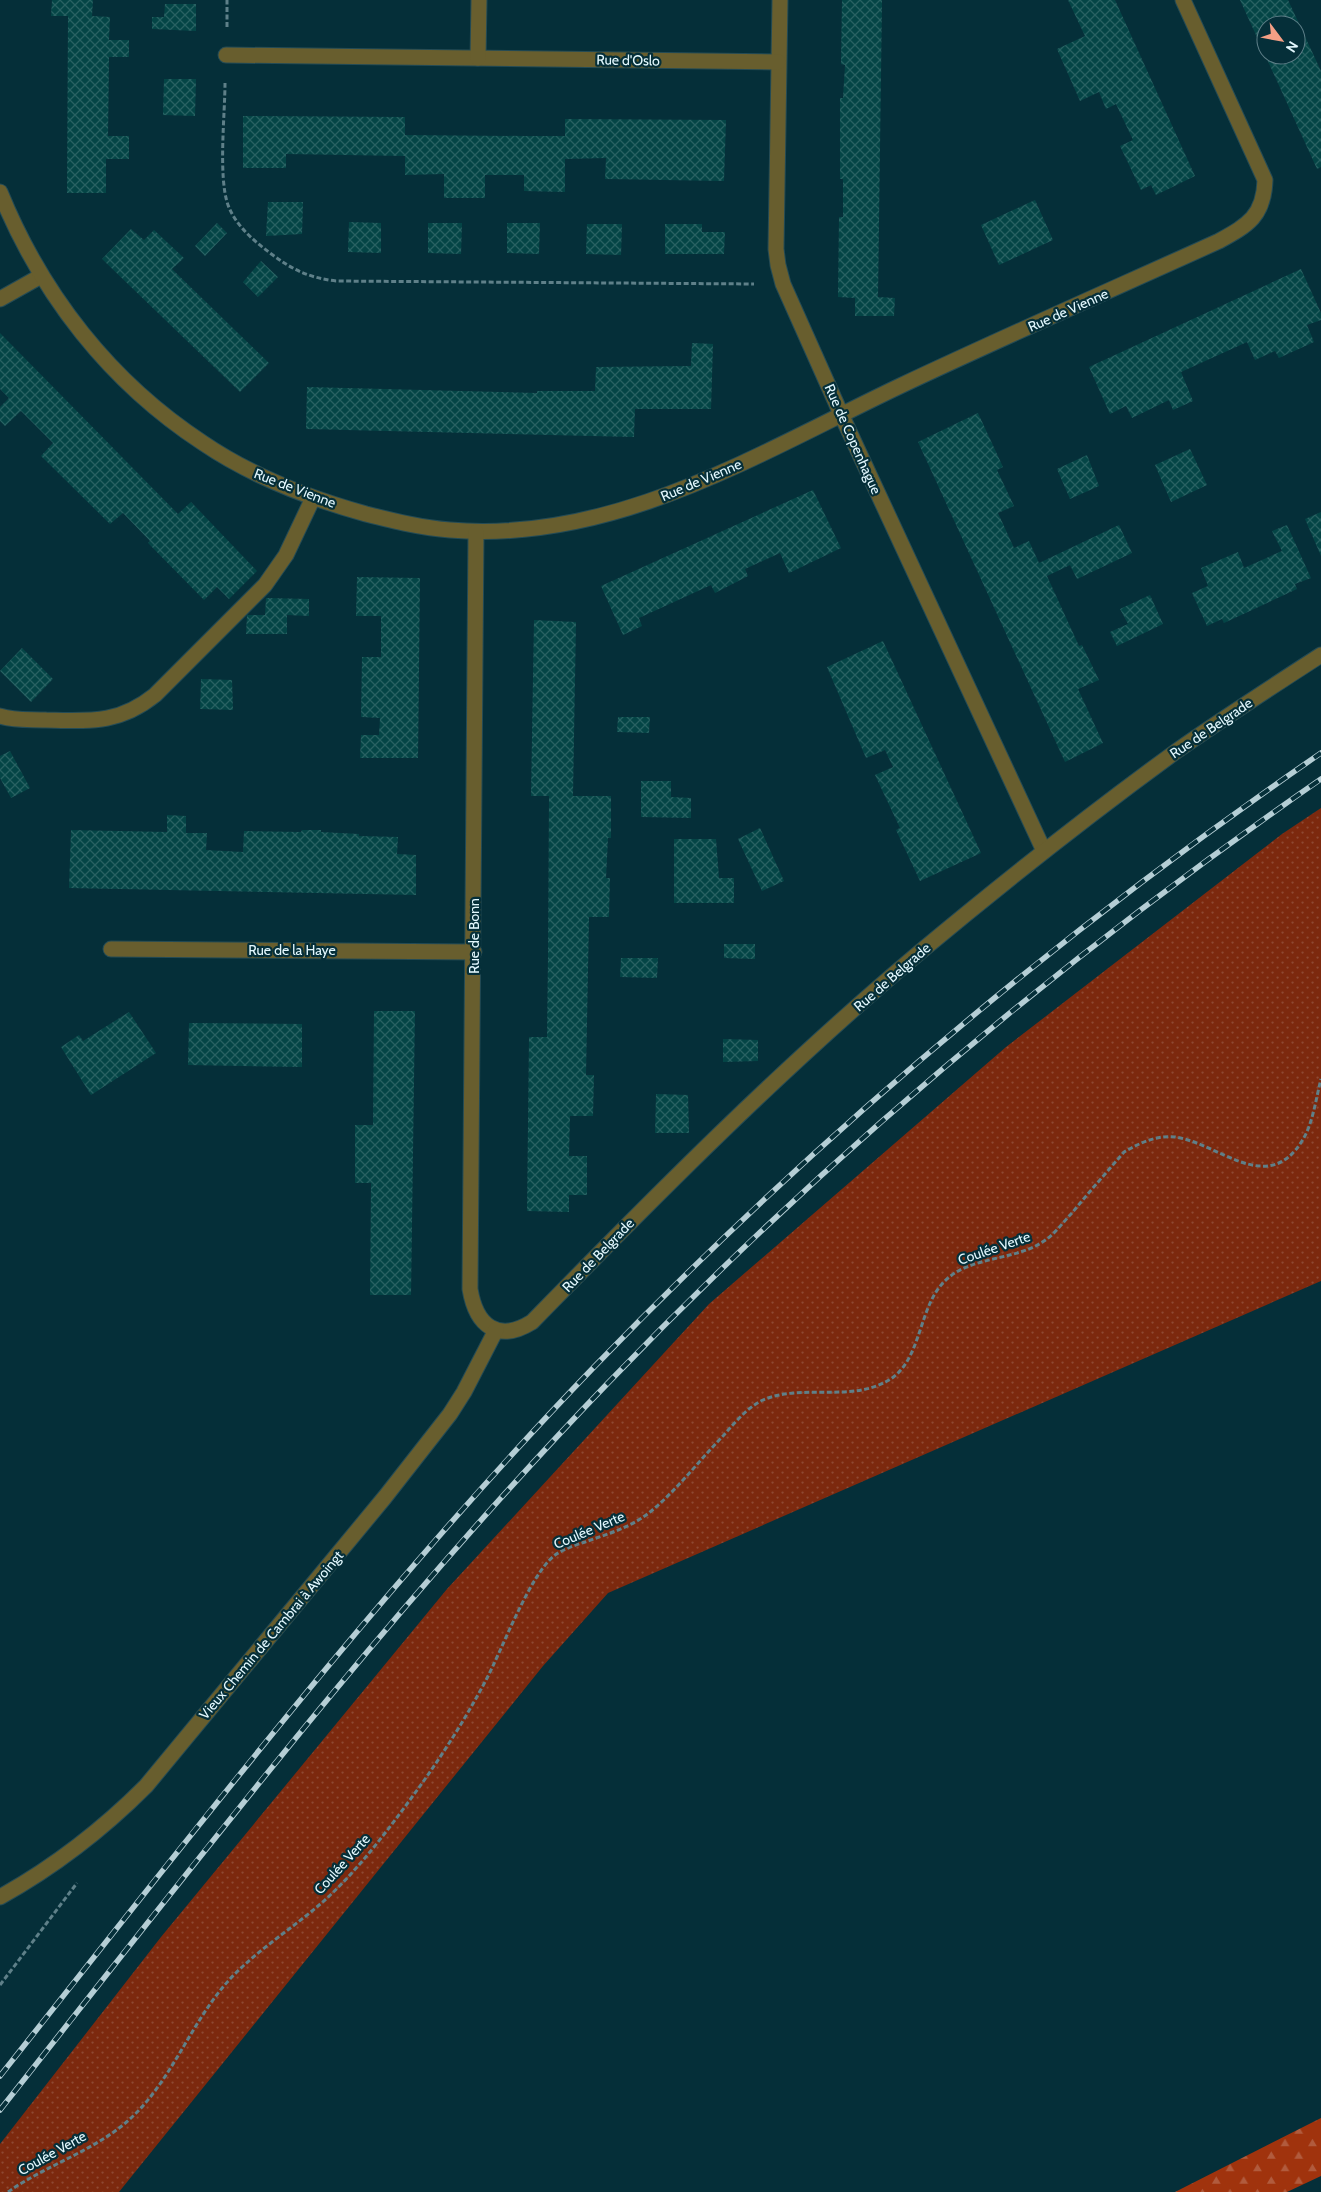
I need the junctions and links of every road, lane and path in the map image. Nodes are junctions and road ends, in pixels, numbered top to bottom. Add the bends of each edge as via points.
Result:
1 (479, 0) edge
2 (780, 0) edge
3 (1182, 0) edge
4 (226, 55) joint
5 (478, 58) junction
6 (778, 62) junction
7 (0, 192) edge
8 (41, 276) junction
9 (783, 284) junction
10 (0, 299) edge
11 (841, 414) junction
12 (313, 498) junction
13 (476, 532) junction
14 (1321, 654) edge
15 (0, 716) edge
16 (1044, 851) junction
17 (111, 949) dead end
18 (474, 952) junction
19 (1321, 1078) edge
20 (496, 1330) junction
21 (80, 1879) dead end
22 (0, 1897) edge
23 (0, 1985) edge
24 (8, 2192) edge

1 - 5 street
2 - 6 street, Rue de Copenhague
3 - 11 street, Rue de Vienne via 1265,180 1261,206 1254,217 1219,241
4 - 5 street, Rue d'Oslo
4 - 9 path via 224,169 228,205 248,236 301,274 336,282
5 - 6 street, Rue d'Oslo
6 - 9 street, Rue de Copenhague via 776,249
7 - 8 street, Rue de Vienne
8 - 10 street
8 - 12 street, Rue de Vienne via 64,312 111,368 160,412 249,471
9 - 11 street, Rue de Copenhague
11 - 13 street, Rue de Vienne via 718,475 658,499 590,519
11 - 16 street, Rue de Copenhague
12 - 13 street, Rue de Vienne via 420,526
12 - 15 street via 286,554 265,585 141,706 106,720
13 - 18 street, Rue de Bonn
14 - 16 street, Rue de Belgrade via 1178,750
16 - 20 street, Rue de Belgrade via 836,1025 668,1183 532,1322 508,1332
17 - 18 street, Rue de la Haye
18 - 20 street, Rue de Bonn via 470,1289 477,1314
19 - 24 path, Coulée Verte via 1303,1140 1281,1162 1266,1167 1251,1166 1190,1140 1174,1137 1156,1137 1124,1152 1048,1240 1016,1254 967,1267 941,1285 907,1360 891,1379 859,1390 765,1399 742,1416 651,1511 622,1529 556,1555 534,1582 488,1677 452,1738 418,1789 351,1875 224,1986 160,2084 132,2118 115,2132
20 - 22 street, Vieux Chemin de Cambrai à Awoingt via 450,1414 386,1497 146,1786 86,1840
21 - 23 path

